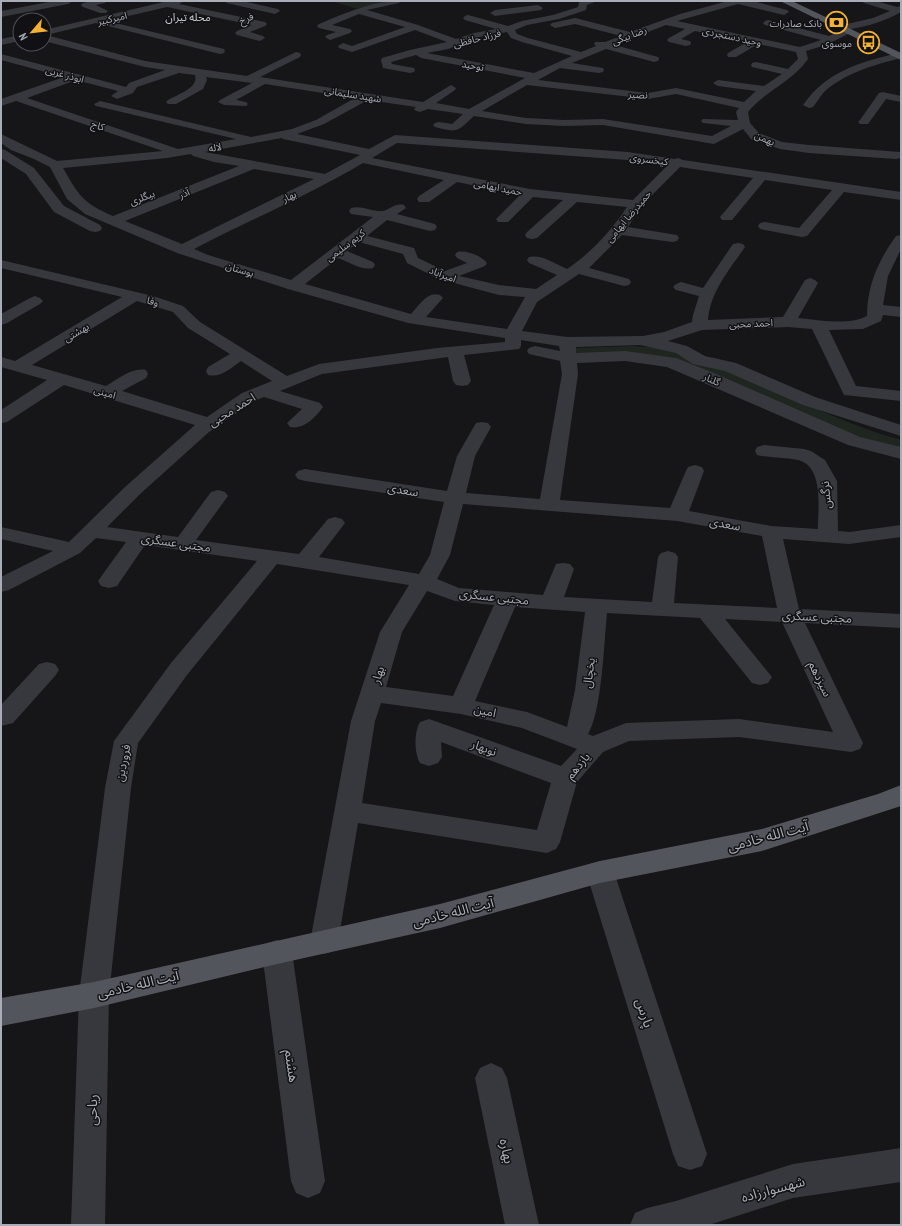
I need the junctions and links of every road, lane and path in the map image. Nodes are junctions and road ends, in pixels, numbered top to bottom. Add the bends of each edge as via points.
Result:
1 (68, 1) edge
2 (102, 1) edge
3 (146, 1) edge
4 (179, 1) edge
5 (230, 1) edge
6 (396, 1) edge
7 (524, 1) edge
8 (785, 1) edge
9 (867, 1) edge
10 (166, 5) junction
11 (588, 6) edge
12 (1, 7) edge
13 (345, 7) dead end
14 (538, 8) junction
15 (686, 9) dead end
16 (898, 9) edge
17 (275, 10) dead end
18 (12, 11) junction
19 (103, 11) dead end
20 (360, 11) junction
21 (697, 12) junction
22 (784, 12) dead end
23 (495, 13) dead end
24 (1, 14) edge
25 (888, 16) junction
26 (314, 17) dead end
27 (901, 19) edge
28 (332, 22) junction
29 (554, 22) junction
30 (665, 22) junction
31 (52, 23) edge
32 (469, 23) dead end
33 (634, 23) dead end
34 (768, 23) dead end
35 (98, 26) junction
36 (415, 27) junction
37 (65, 28) junction
38 (648, 28) junction
39 (694, 28) junction
40 (509, 29) junction
41 (844, 30) junction
42 (52, 31) edge
43 (629, 35) junction
44 (330, 37) dead end
45 (260, 38) dead end
46 (52, 39) edge
47 (589, 39) dead end
48 (831, 39) junction
49 (12, 40) edge
50 (56, 40) junction
51 (756, 41) junction
52 (1, 42) edge
53 (536, 43) junction
54 (686, 43) dead end
55 (367, 44) junction
56 (604, 45) junction
57 (457, 46) junction
58 (348, 48) dead end
59 (382, 48) dead end
60 (516, 50) dead end
61 (800, 50) junction
62 (220, 52) dead end
63 (410, 53) junction
64 (638, 54) junction
65 (296, 55) dead end
66 (581, 55) junction
67 (732, 55) dead end
68 (1, 57) edge
69 (900, 57) edge
70 (372, 59) dead end
71 (654, 59) dead end
72 (386, 60) junction
73 (619, 61) dead end
74 (559, 65) junction
75 (756, 65) dead end
76 (177, 69) junction
77 (410, 70) dead end
78 (600, 70) dead end
79 (200, 73) junction
80 (791, 73) junction
81 (75, 78) junction
82 (249, 79) junction
83 (263, 81) junction
84 (528, 81) junction
85 (503, 83) dead end
86 (718, 83) dead end
87 (450, 88) dead end
88 (766, 89) junction
89 (129, 91) junction
90 (366, 96) junction
91 (17, 98) junction
92 (901, 99) edge
93 (399, 101) junction
94 (172, 102) dead end
95 (1, 103) edge
96 (100, 104) junction
97 (242, 104) dead end
98 (809, 105) dead end
99 (747, 106) junction
100 (389, 108) dead end
101 (421, 108) junction
102 (472, 112) junction
103 (69, 116) junction
104 (641, 116) dead end
105 (526, 121) junction
106 (707, 121) dead end
107 (603, 122) junction
108 (864, 122) dead end
109 (744, 124) junction
110 (439, 125) dead end
111 (634, 127) junction
112 (665, 131) junction
113 (594, 134) dead end
114 (282, 135) junction
115 (1, 138) edge
116 (395, 139) joint
117 (529, 139) dead end
118 (254, 140) junction
119 (192, 150) junction
120 (179, 152) junction
121 (1, 153) edge
122 (899, 155) edge
123 (366, 156) junction
124 (646, 158) junction
125 (232, 161) junction
126 (678, 162) junction
127 (55, 165) junction
128 (253, 165) junction
129 (348, 166) junction
130 (148, 168) dead end
131 (377, 173) dead end
132 (762, 176) junction
133 (328, 178) junction
134 (455, 178) junction
135 (840, 188) junction
136 (530, 193) junction
137 (901, 196) edge
138 (575, 197) junction
139 (424, 199) dead end
140 (636, 204) junction
141 (240, 208) dead end
142 (399, 208) dead end
143 (356, 211) dead end
144 (255, 212) junction
145 (97, 214) junction
146 (385, 215) junction
147 (726, 217) dead end
148 (503, 219) dead end
149 (115, 220) junction
150 (766, 226) dead end
151 (430, 227) dead end
152 (619, 230) junction
153 (532, 235) dead end
154 (356, 237) junction
155 (672, 238) dead end
156 (901, 239) edge
157 (738, 247) dead end
158 (182, 250) junction
159 (336, 252) junction
160 (462, 255) dead end
161 (534, 260) dead end
162 (1, 264) edge
163 (368, 265) dead end
164 (573, 272) junction
165 (444, 276) junction
166 (228, 280) dead end
167 (624, 282) dead end
168 (810, 283) dead end
169 (681, 287) dead end
170 (539, 294) junction
171 (708, 294) junction
172 (136, 296) junction
173 (295, 297) junction
174 (435, 298) dead end
175 (35, 301) dead end
176 (874, 309) junction
177 (901, 312) edge
178 (342, 314) dead end
179 (357, 319) dead end
180 (1, 320) edge
181 (414, 320) junction
182 (788, 322) junction
183 (700, 325) junction
184 (818, 325) junction
185 (513, 340) junction
186 (640, 340) junction
187 (568, 350) junction
188 (455, 352) junction
189 (242, 354) junction
190 (9, 365) edge
191 (214, 371) dead end
192 (140, 374) dead end
193 (61, 380) junction
194 (462, 381) dead end
195 (286, 383) junction
196 (263, 391) junction
197 (108, 392) junction
198 (901, 396) edge
199 (1, 418) edge
200 (296, 423) dead end
201 (209, 424) junction
202 (482, 427) dead end
203 (901, 431) edge
204 (764, 451) dead end
205 (901, 452) edge
206 (695, 470) dead end
207 (305, 475) dead end
208 (218, 496) dead end
209 (455, 498) junction
210 (549, 505) junction
211 (677, 516) junction
212 (335, 523) dead end
213 (901, 530) edge
214 (93, 531) junction
215 (771, 532) junction
216 (1, 533) edge
217 (828, 537) junction
218 (139, 538) junction
219 (183, 544) junction
220 (73, 549) junction
221 (272, 557) junction
222 (668, 557) dead end
223 (305, 562) junction
224 (562, 569) dead end
225 (109, 581) dead end
226 (423, 582) junction
227 (1, 585) edge
228 (507, 600) junction
229 (551, 602) junction
230 (597, 606) junction
231 (662, 609) junction
232 (707, 612) junction
233 (790, 616) junction
234 (901, 622) edge
235 (47, 670) dead end
236 (760, 678) dead end
237 (372, 693) junction
238 (461, 706) junction
239 (1, 717) edge
240 (583, 742) junction
241 (850, 743) joint
242 (428, 757) dead end
243 (565, 778) junction
244 (901, 795) edge
245 (346, 811) junction
246 (600, 872) junction
247 (324, 942) junction
248 (276, 952) junction
249 (94, 995) junction
250 (1, 1012) edge
251 (491, 1078) dead end
252 (690, 1154) dead end
253 (901, 1165) edge
254 (308, 1181) dead end
255 (666, 1223) edge
256 (88, 1225) edge
257 (522, 1225) edge

1 - 18 street
2 - 19 street via 86,5
3 - 10 street
4 - 10 street, امیرکبیر
5 - 17 street
6 - 20 street
7 - 14 street
8 - 41 main road
9 - 16 street
10 - 35 street, امیرکبیر
10 - 45 street, فرخ via 262,24 240,33
11 - 29 street, فرزاد حافظی via 564,13
12 - 18 street
13 - 20 street
14 - 23 street
14 - 29 street
15 - 21 street
16 - 25 street
18 - 24 street
20 - 28 street
20 - 36 street
21 - 22 street, رضا بیگی via 738,1
21 - 30 street, رضا بیگی
25 - 27 street
25 - 41 street
26 - 28 street
28 - 44 street via 322,26 347,31
29 - 40 street, فرزاد حافظی via 525,23
29 - 43 street via 575,21
30 - 38 street, رضا بیگی
30 - 39 street, وحید دستجردی
31 - 37 street
32 - 40 street via 484,22
33 - 38 street
34 - 48 street
35 - 37 street, امیرکبیر
35 - 50 street
35 - 62 street
36 - 55 street
36 - 57 street
37 - 42 street, امیرکبیر
38 - 43 street, رضا بیگی
39 - 51 street, وحید دستجردی
39 - 54 street via 672,40
40 - 53 street via 514,36
40 - 57 street, فرزاد حافظی via 477,36
41 - 48 street
41 - 69 main road
43 - 56 street, رضا بیگی
46 - 50 street, شهید سلیمانی
47 - 56 street
48 - 61 street
49 - 52 street
50 - 76 street, شهید سلیمانی via 145,64
51 - 61 street, وحید دستجردی
51 - 67 street
53 - 60 street
53 - 66 street
55 - 58 street
55 - 59 street
56 - 64 street
56 - 66 street, رضا بیگی
57 - 63 street, فرزاد حافظی
61 - 80 street via 803,59
63 - 72 street, فرزاد حافظی
63 - 84 street, توحید
64 - 71 street
64 - 73 street
65 - 82 street
66 - 74 street, رضا بیگی
68 - 81 street, ابوذر غربی
69 - 98 street via 875,62 846,74 822,88
70 - 72 street
72 - 77 street via 387,66
74 - 78 street
74 - 84 street, رضا بیگی
75 - 80 street
76 - 79 street, شهید سلیمانی
76 - 89 street via 133,85
79 - 82 street, شهید سلیمانی
79 - 94 street via 202,80 199,86
80 - 88 street
81 - 89 street, ابوذر غربی
81 - 91 street
82 - 83 street, شهید سلیمانی
83 - 90 street, شهید سلیمانی
83 - 97 street via 224,102
84 - 85 street
84 - 99 street, نصیر via 649,100 659,93 676,91
84 - 102 street, رضا بیگی
86 - 88 street
87 - 101 street
88 - 99 street
89 - 96 street
90 - 93 street, شهید سلیمانی
90 - 114 street, لاله via 320,122
91 - 95 street
91 - 103 street, کاج
92 - 108 street via 883,95
93 - 100 street
93 - 101 street, شهید سلیمانی
96 - 103 street
96 - 118 street
99 - 109 street, بهمن via 742,112
101 - 102 street, شهید سلیمانی
102 - 105 street, شهید سلیمانی
102 - 110 street, رضا بیگی via 455,128
103 - 120 street, کاج
104 - 111 street
105 - 107 street, شهید سلیمانی
105 - 117 street via 512,134
106 - 109 street
107 - 111 street, شهید سلیمانی
107 - 113 street
109 - 112 street, شهید سلیمانی via 714,140
109 - 122 street, بهمن via 755,136 780,145
111 - 112 street, شهید سلیمانی
112 - 124 street via 650,144
114 - 118 street, لاله
114 - 123 street, حمید ایهامی
115 - 127 street
116 - 123 street, بهار
116 - 124 street, کیخسروی
118 - 119 street, لاله
119 - 120 street, لاله
119 - 125 street via 199,154
119 - 130 street
120 - 127 street, لاله
121 - 166 street, بوستان via 30,171 59,209 90,226
123 - 129 street, بهار
123 - 134 street, حمید ایهامی
124 - 126 street, کیخسروی
125 - 128 street
125 - 145 street, بیگلری
126 - 132 street, کیخسروی
126 - 140 street, حمیدرضا ایهامی
127 - 145 street, بوستان via 72,196
128 - 133 street
128 - 149 street, آذر
129 - 131 street
129 - 133 street, بهار
132 - 135 street, کیخسروی
132 - 147 street
133 - 144 street, بهار
134 - 136 street, حمید ایهامی
134 - 139 street
135 - 137 street, کیخسروی
135 - 150 street via 802,233
136 - 138 street, حمید ایهامی
136 - 148 street
138 - 140 street, حمید ایهامی
138 - 153 street
140 - 152 street, حمیدرضا ایهامی
141 - 144 street
142 - 146 street, کریم سلیمی
143 - 146 street
144 - 158 street, بهار
145 - 149 street, بوستان
146 - 151 street
146 - 154 street, کریم سلیمی
149 - 158 street, بوستان
152 - 155 street
152 - 164 street, حمیدرضا ایهامی via 586,263
154 - 159 street, کریم سلیمی
154 - 165 street, امیرآباد via 409,251 412,260
156 - 176 street via 889,254 876,286
157 - 171 street
158 - 173 street, بوستان
159 - 163 street
159 - 173 street, کریم سلیمی
160 - 165 street via 480,263
161 - 164 street
162 - 172 street, وفا
164 - 167 street
164 - 170 street, حمیدرضا ایهامی
165 - 170 street, امیرآباد via 499,290
168 - 182 street
169 - 171 street
170 - 185 street, حمیدرضا ایهامی via 531,299 517,324
171 - 183 street
172 - 189 street, وفا via 178,309 194,325
172 - 190 street, بهشتی
173 - 178 street, بوستان
173 - 181 street, بوستان
174 - 181 street
175 - 180 street
176 - 177 street
176 - 184 street, احمد محبی via 874,318 864,324
179 - 185 street
181 - 185 street, بوستان
182 - 183 street, احمد محبی
182 - 184 street, احمد محبی
183 - 186 street, احمد محبی via 666,337
184 - 198 street via 850,391
185 - 187 street, گلنار
185 - 188 street, احمد محبی
186 - 187 street, گلنار
186 - 203 street, گلنار via 681,349 699,360 730,367 810,401
187 - 205 street, گلنار via 670,362 854,441
187 - 210 street via 570,374
188 - 194 street
188 - 195 street, احمد محبی via 319,369
189 - 191 street
189 - 195 street, وفا
190 - 193 street, امینی
192 - 197 street
193 - 197 street, امینی
193 - 199 street
195 - 196 street, احمد محبی
196 - 200 street via 314,407
196 - 201 street, احمد محبی
197 - 201 street, امینی
201 - 214 street, احمد محبی via 132,491
202 - 209 street, بهار via 466,456
204 - 217 street, نرگس via 804,455 818,464 826,481
206 - 211 street
207 - 209 street, سعدی
208 - 219 street
209 - 210 street, سعدی
209 - 226 street, بهار via 440,555
210 - 211 street, سعدی via 648,504
211 - 215 street, سعدی
212 - 223 street
213 - 217 street, سعدی via 849,538
214 - 218 street, مجتبی عسگری
214 - 220 street, احمد محبی
215 - 217 street, سعدی
215 - 233 street, سیزدهم
216 - 220 street
218 - 219 street, مجتبی عسگری
218 - 225 street
219 - 221 street, مجتبی عسگری
220 - 227 street, احمد محبی
221 - 223 street, مجتبی عسگری
221 - 249 street, فروردین via 179,669 126,741 118,788
222 - 231 street
223 - 226 street, مجتبی عسگری
224 - 229 street
226 - 228 street, مجتبی عسگری via 455,594
226 - 237 street, بهار via 391,632
228 - 229 street, مجتبی عسگری
228 - 238 street
229 - 230 street, مجتبی عسگری
230 - 231 street, مجتبی عسگری
230 - 240 street, یخچال via 581,725
231 - 232 street, مجتبی عسگری
232 - 233 street, مجتبی عسگری
232 - 236 street
233 - 234 street, مجتبی عسگری
233 - 241 street, سیزدهم
235 - 239 street via 4,717
237 - 238 street, امین
237 - 245 street, بهار via 363,721
238 - 240 street, امین via 527,721
240 - 241 street, یازدهم via 626,732 739,728
240 - 243 street, یازدهم
242 - 243 street, نوبهار via 429,728
243 - 245 street, یازدهم via 547,842
244 - 246 main road, آیت الله خادمی via 762,840
245 - 247 street, بهار
246 - 247 main road, آیت الله خادمی via 440,916
246 - 252 street, پارس
247 - 248 main road, آیت الله خادمی
248 - 249 main road, آیت الله خادمی
248 - 254 street, هشتم
249 - 250 main road, آیت الله خادمی
249 - 256 street, ریاحی
251 - 257 street, بهاره
253 - 255 street, شهسوارزاده via 793,1181

